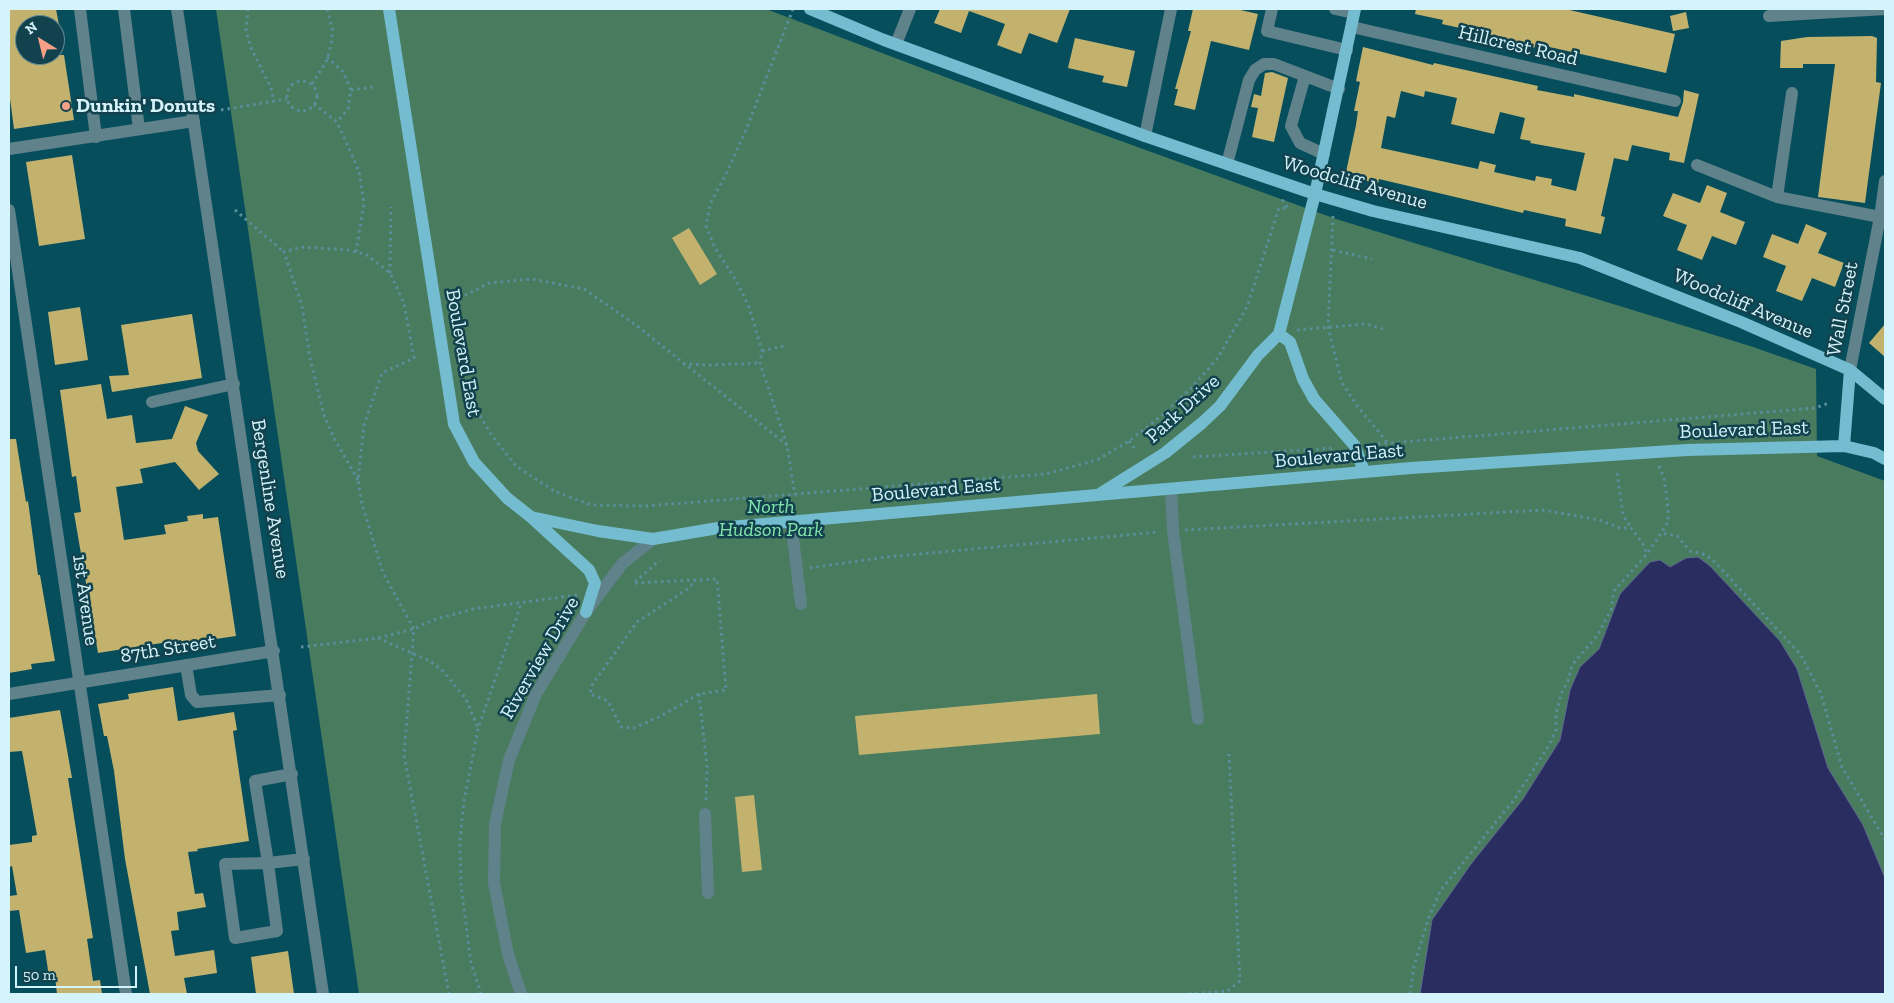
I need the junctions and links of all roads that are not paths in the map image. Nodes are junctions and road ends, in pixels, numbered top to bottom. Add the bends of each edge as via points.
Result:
1 (80, 9) edge
2 (124, 9) edge
3 (177, 9) edge
4 (389, 9) edge
5 (810, 9) edge
6 (910, 9) edge
7 (1171, 9) edge
8 (1272, 9) edge
9 (1335, 9) edge
10 (1885, 9) edge
11 (1355, 11) edge
12 (1770, 16) dead end
13 (1352, 27) junction
14 (896, 44) junction
15 (1347, 50) junction
16 (1305, 76) junction
17 (1338, 88) junction
18 (1792, 93) dead end
19 (1675, 101) dead end
20 (194, 121) junction
21 (139, 129) junction
22 (96, 136) junction
23 (1145, 136) junction
24 (9, 149) edge
25 (1324, 154) junction
26 (1227, 164) junction
27 (1697, 165) dead end
28 (1885, 181) edge
29 (1315, 194) junction
30 (1777, 197) junction
31 (9, 210) edge
32 (1880, 217) junction
33 (1279, 334) junction
34 (1850, 370) junction
35 (234, 384) junction
36 (1885, 399) edge
37 (152, 402) dead end
38 (1844, 446) junction
39 (1885, 459) edge
40 (1364, 472) junction
41 (1171, 489) junction
42 (1097, 495) junction
43 (531, 516) junction
44 (791, 521) junction
45 (653, 539) junction
46 (801, 604) dead end
47 (586, 612) junction
48 (274, 651) junction
49 (186, 665) junction
50 (78, 682) junction
51 (9, 694) edge
52 (280, 695) junction
53 (1198, 719) dead end
54 (292, 774) junction
55 (705, 814) road end
56 (304, 858) junction
57 (268, 863) junction
58 (708, 893) dead end
59 (126, 994) edge
60 (323, 994) edge
61 (521, 994) edge

1 - 22 street
2 - 21 street
3 - 20 street, Bergenline Avenue
4 - 43 main road, Boulevard East via 454,424 474,462 508,498
5 - 14 main road, Woodcliff Avenue
6 - 14 street
7 - 23 street
8 - 15 street via 1267,31
9 - 11 street
10 - 12 street
11 - 13 main road
13 - 15 main road
13 - 19 street, Hillcrest Road
14 - 23 main road, Woodcliff Avenue
15 - 17 main road
16 - 17 street
16 - 25 street via 1292,126 1300,143
16 - 26 street via 1274,64 1264,64 1255,70 1248,80
17 - 25 main road
18 - 30 street
20 - 21 street
20 - 35 street, Bergenline Avenue
21 - 22 street
22 - 24 street
23 - 26 main road, Woodcliff Avenue
25 - 29 main road
26 - 29 main road, Woodcliff Avenue
27 - 30 street
28 - 32 street, Wall Street
29 - 33 main road
29 - 34 main road, Woodcliff Avenue via 1373,211 1580,258 1741,322
30 - 32 street
31 - 50 street, 1st Avenue
32 - 34 street, Wall Street
33 - 40 main road via 1290,342 1314,399 1355,446
33 - 42 main road, Park Drive via 1202,423 1165,453
34 - 36 main road, Woodcliff Avenue
34 - 38 main road, Wall Street
35 - 37 street
35 - 48 street, Bergenline Avenue
38 - 39 main road, Boulevard East
38 - 40 main road, Boulevard East via 1686,450
40 - 41 main road, Boulevard East
41 - 42 main road, Boulevard East
41 - 53 street via 1173,531
42 - 44 main road, Boulevard East
43 - 45 main road, Boulevard East
43 - 47 main road via 591,572 595,583
44 - 45 main road, Boulevard East via 718,528
44 - 46 street
45 - 47 street, Riverview Drive via 622,564
47 - 61 street, Riverview Drive via 536,694 517,736 495,824 494,882 508,954
48 - 49 street, 87th Street
48 - 52 street, Bergenline Avenue
49 - 50 street, 87th Street
49 - 52 street via 191,695 198,702
50 - 51 street, 87th Street
50 - 59 street, 1st Avenue
52 - 54 street, Bergenline Avenue
54 - 56 street, Bergenline Avenue
54 - 57 street via 255,781
55 - 58 street
56 - 57 street
56 - 60 street, Bergenline Avenue
57 - 57 street via 277,931 236,938 226,864

